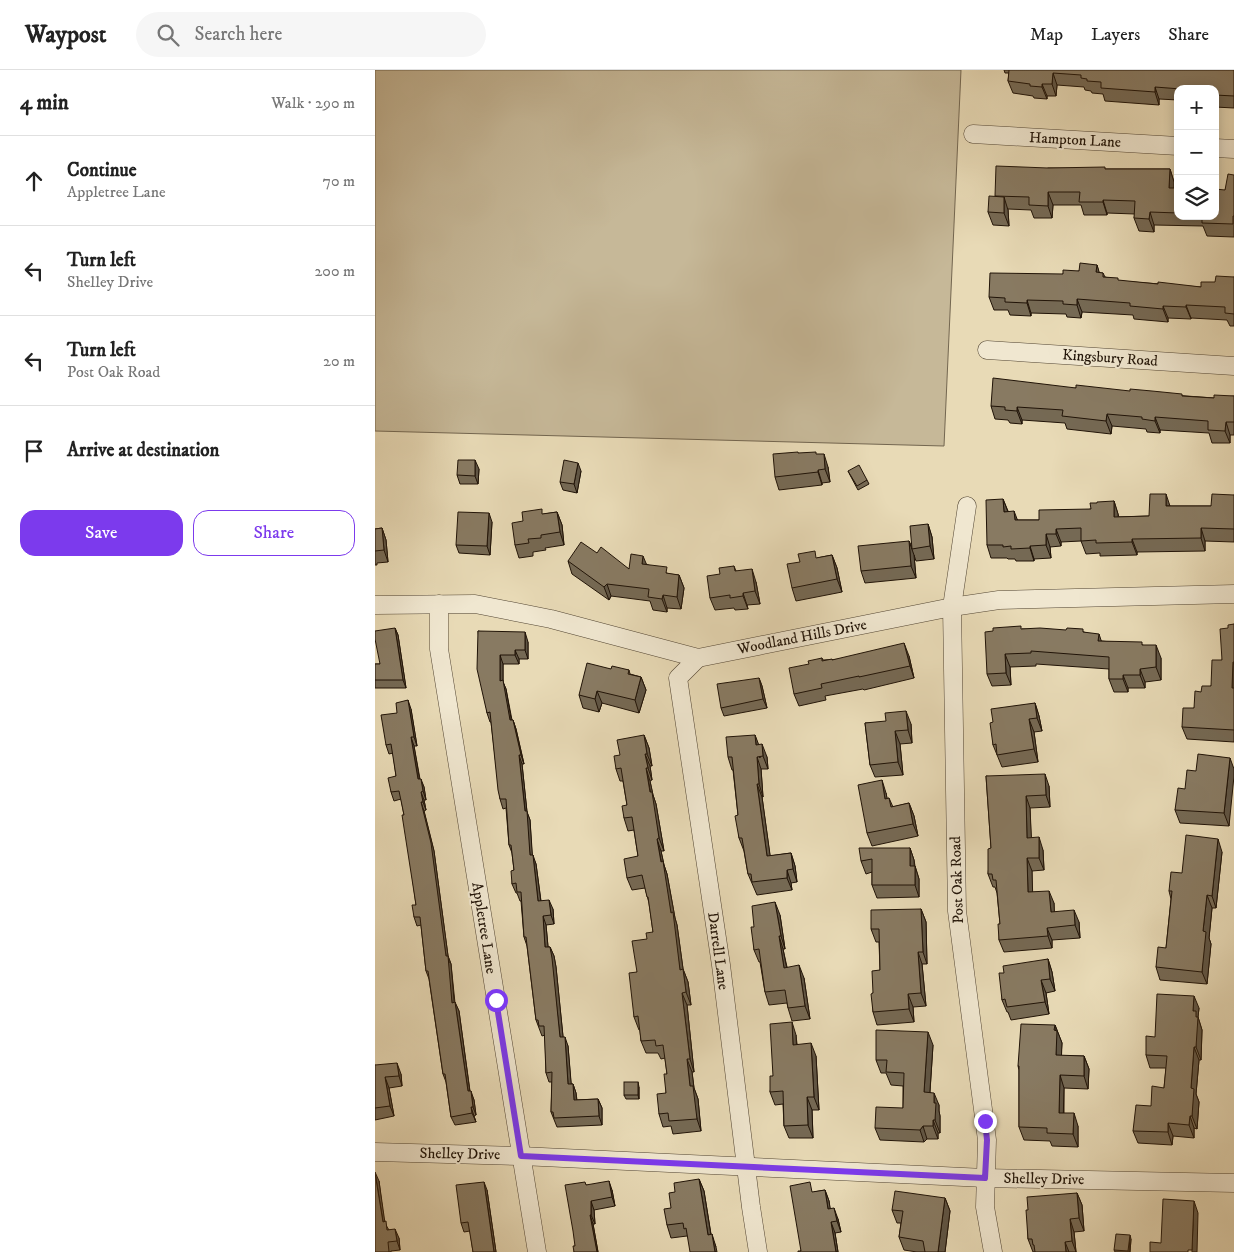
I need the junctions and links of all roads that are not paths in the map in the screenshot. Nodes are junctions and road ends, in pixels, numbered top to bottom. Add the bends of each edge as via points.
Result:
1 (973, 134) dead end
2 (1174, 146) edge
3 (1219, 148) edge
4 (1234, 149) edge
5 (987, 350) dead end
6 (1234, 366) edge
7 (967, 506) dead end
8 (1234, 594) edge
9 (439, 604) junction
10 (375, 605) edge
11 (952, 607) junction
12 (698, 658) junction
13 (375, 1152) edge
14 (521, 1156) junction
15 (747, 1167) junction
16 (985, 1178) junction
17 (1234, 1183) edge
18 (537, 1252) edge
19 (759, 1252) edge
20 (993, 1252) edge

1 - 2 street, Hampton Lane
3 - 4 street
5 - 6 street, Kingsbury Road
7 - 11 street, Post Oak Road
8 - 11 street, Woodland Hills Drive via 999,600
9 - 10 street, Woodland Hills Drive
9 - 12 street, Woodland Hills Drive via 475,604 512,610
9 - 14 street, Appletree Lane via 439,649
11 - 12 street, Woodland Hills Drive
11 - 16 street, Post Oak Road via 957,910 987,1140
12 - 15 street, Darrell Lane via 678,678
13 - 14 street, Shelley Drive
14 - 15 street, Shelley Drive
14 - 18 street, Appletree Lane
15 - 16 street, Shelley Drive
15 - 19 street, Darrell Lane
16 - 17 street, Shelley Drive
16 - 20 street, Post Oak Road via 985,1207

